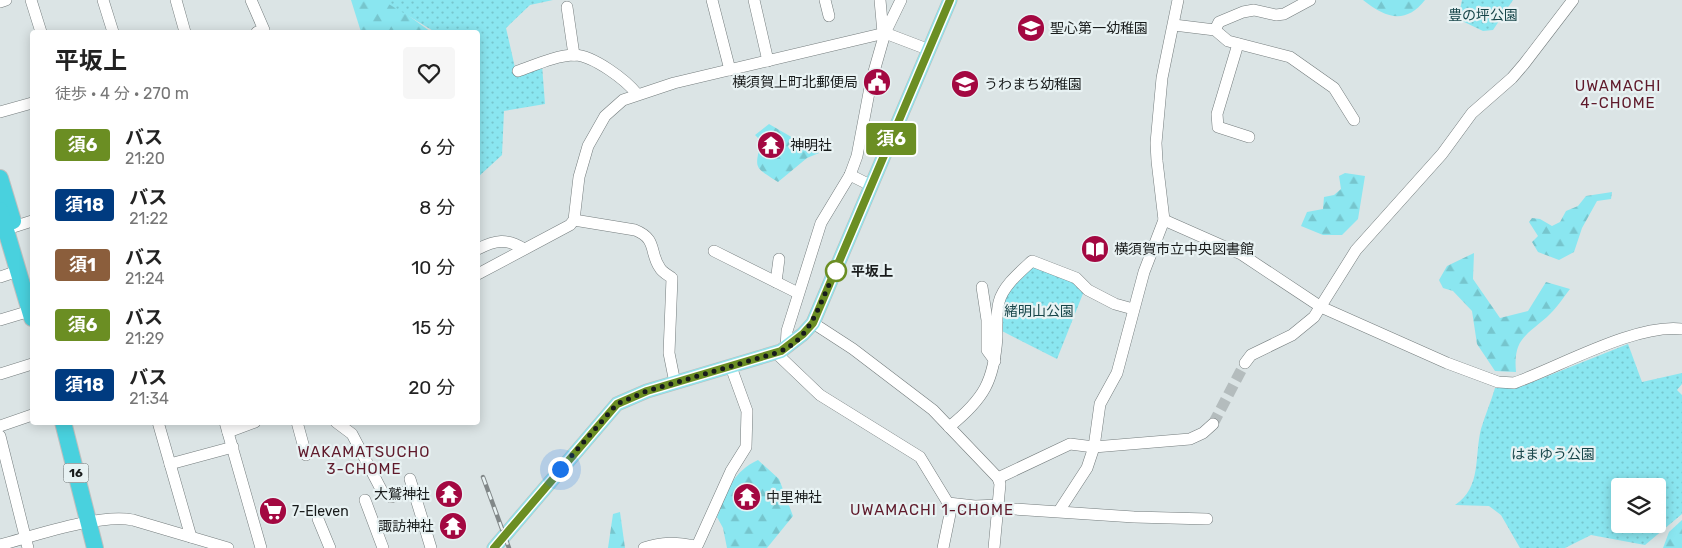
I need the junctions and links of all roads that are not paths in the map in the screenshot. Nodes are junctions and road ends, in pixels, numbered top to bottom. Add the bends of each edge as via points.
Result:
1 (6, 0) edge
2 (31, 0) edge
3 (103, 0) edge
4 (176, 0) edge
5 (251, 0) edge
6 (712, 0) edge
7 (754, 0) edge
8 (825, 0) edge
9 (880, 0) edge
10 (901, 0) edge
11 (950, 0) edge
12 (1178, 0) edge
13 (1310, 0) edge
14 (1573, 0) edge
15 (0, 2) edge
16 (567, 6) dead end
17 (829, 16) dead end
18 (1174, 25) junction
19 (40, 30) edge
20 (112, 30) edge
21 (184, 30) edge
22 (264, 30) edge
23 (1215, 30) junction
24 (884, 33) junction
25 (1238, 44) junction
26 (927, 49) junction
27 (574, 55) junction
28 (768, 61) junction
29 (730, 70) junction
30 (518, 71) dead end
31 (637, 94) junction
32 (30, 103) edge
33 (0, 112) edge
34 (1354, 120) dead end
35 (1249, 137) dead end
36 (850, 175) junction
37 (0, 178) edge
38 (872, 186) junction
39 (0, 210) edge
40 (574, 220) junction
41 (1164, 220) junction
42 (30, 223) edge
43 (7, 229) edge
44 (480, 248) edge
45 (524, 249) junction
46 (714, 250) dead end
47 (779, 259) dead end
48 (18, 271) junction
49 (480, 273) edge
50 (0, 277) edge
51 (30, 278) edge
52 (776, 282) junction
53 (982, 287) dead end
54 (798, 293) junction
55 (1321, 307) junction
56 (1134, 309) junction
57 (30, 312) edge
58 (30, 315) edge
59 (0, 320) edge
60 (813, 323) junction
61 (1682, 329) edge
62 (781, 350) junction
63 (995, 361) junction
64 (1244, 363) tunnel mouth
65 (30, 365) edge
66 (730, 367) junction
67 (0, 374) edge
68 (675, 383) junction
69 (30, 416) edge
70 (1212, 424) tunnel mouth
71 (64, 425) edge
72 (75, 425) edge
73 (159, 425) edge
74 (298, 425) edge
75 (340, 425) edge
76 (0, 426) edge
77 (227, 427) edge
78 (950, 427) junction
79 (0, 436) edge
80 (233, 447) junction
81 (1094, 447) junction
82 (306, 455) dead end
83 (170, 464) junction
84 (5, 478) edge
85 (998, 478) junction
86 (365, 500) dead end
87 (948, 504) junction
88 (999, 506) junction
89 (1060, 511) junction
90 (318, 519) dead end
91 (1207, 519) dead end
92 (94, 522) junction
93 (191, 537) junction
94 (27, 543) edge
95 (0, 545) edge
96 (670, 545) edge
97 (95, 548) edge
98 (105, 548) edge
99 (228, 548) edge
100 (261, 548) edge
101 (330, 548) edge
102 (384, 548) edge
103 (431, 548) edge
104 (494, 548) edge
105 (644, 548) edge
106 (943, 548) edge
107 (994, 548) edge

1 - 15 street
2 - 19 street
3 - 20 street
4 - 21 street
5 - 22 street
6 - 29 street
7 - 28 street
8 - 17 street
9 - 24 street
10 - 24 street
11 - 26 main road
12 - 18 street
13 - 23 street via 1284,14 1254,10 1243,12 1219,22
14 - 55 street via 1512,78 1472,113 1442,154 1356,250
16 - 27 street
18 - 23 street
18 - 41 street via 1162,78 1156,143
23 - 25 street
24 - 26 street
24 - 28 street
24 - 36 street
25 - 34 street via 1290,57 1334,88
25 - 35 street via 1217,114 1218,127
26 - 38 main road
27 - 30 street
27 - 31 street via 596,62 629,84
28 - 29 street
29 - 31 street
31 - 40 street via 615,106 593,136 579,177
32 - 33 street
36 - 38 street
36 - 54 street via 821,223
37 - 43 highway
38 - 60 main road
39 - 43 highway
40 - 45 street
40 - 68 street via 635,230 644,234 654,247 660,269 672,278 669,354
41 - 55 street via 1241,254
41 - 56 street
42 - 43 street
43 - 48 highway
43 - 51 highway
44 - 45 street via 499,240
45 - 49 street
46 - 52 street
47 - 52 street
48 - 50 street
48 - 57 highway
52 - 54 street
53 - 63 street via 987,350
54 - 62 street
55 - 61 street via 1447,364 1498,382 1514,384 1610,344 1666,328
55 - 64 street via 1292,335 1251,355
56 - 63 street via 1115,304 1088,290 1076,278 1032,261 1013,278 999,301
56 - 81 street via 1117,373 1100,404
58 - 59 street
60 - 62 main road
60 - 78 street via 853,349
62 - 66 main road
62 - 87 street via 820,395 920,457
63 - 78 street via 980,398
65 - 67 street
66 - 68 main road
66 - 96 street via 746,411 746,447 731,471 698,544
68 - 104 main road via 647,391 613,407
69 - 76 street
70 - 81 street via 1203,434 1190,440
71 - 92 highway, 16
72 - 92 highway, 16
73 - 83 street
74 - 82 street
75 - 103 street via 352,434 383,493 391,497 412,484
77 - 80 street
78 - 85 street
79 - 84 street
80 - 83 street
80 - 100 street
81 - 85 street via 1070,444
81 - 89 street via 1087,468
83 - 93 street
84 - 94 street
85 - 88 street
86 - 102 street
87 - 88 street
87 - 106 street via 950,514
88 - 89 street
88 - 107 street
89 - 91 street
90 - 101 street
92 - 93 street via 127,518
92 - 94 street
92 - 97 highway, 16
92 - 98 highway, 16
93 - 99 street
94 - 95 street
96 - 105 street via 661,542

